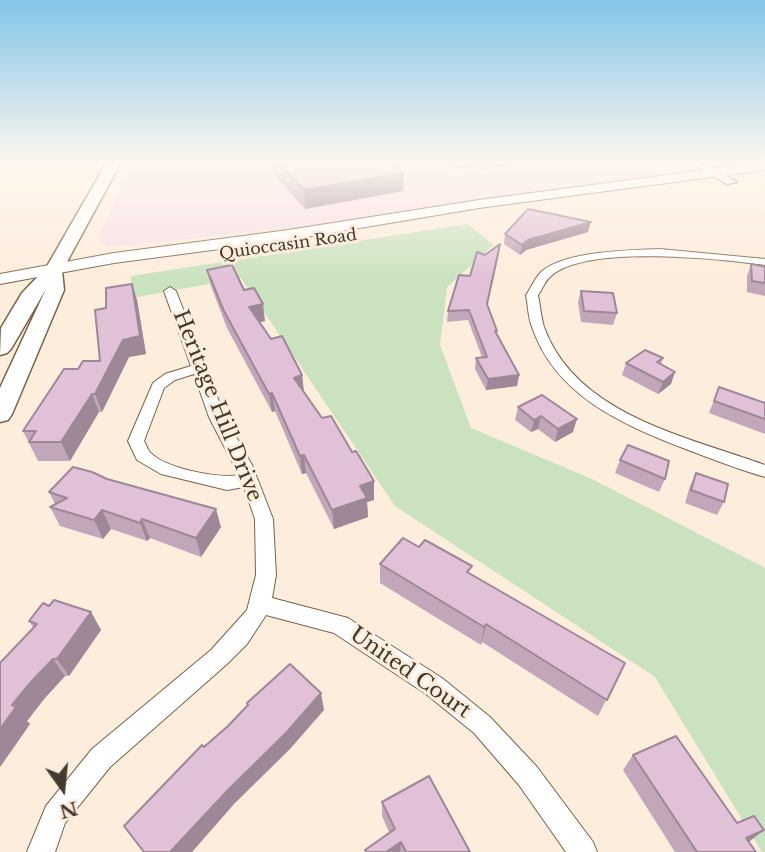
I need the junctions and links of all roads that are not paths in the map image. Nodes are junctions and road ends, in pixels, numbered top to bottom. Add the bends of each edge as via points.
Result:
1 (92, 202) edge
2 (566, 202) edge
3 (765, 262) edge
4 (53, 271) junction
5 (0, 279) edge
6 (170, 291) dead end
7 (0, 349) edge
8 (199, 368) junction
9 (0, 414) edge
10 (765, 471) edge
11 (249, 480) junction
12 (260, 604) junction
13 (41, 852) edge
14 (583, 852) edge

1 - 4 main road
2 - 4 main road, Quioccasin Road via 114,270
3 - 10 street via 690,252 596,257 557,268 534,286 530,302 532,315 561,369 590,397 645,425
4 - 5 main road, Quioccasin Road
4 - 7 main road via 27,300
4 - 9 main road via 55,290
6 - 8 street, Heritage Hill Drive
8 - 11 street, Heritage Hill Drive via 217,417
8 - 11 street via 158,386 136,441 142,456 191,477 227,484
11 - 12 street, Heritage Hill Drive via 264,519 266,575
12 - 13 street, Heritage Hill Drive via 239,637 219,657 101,758 55,815
12 - 14 street, United Court via 340,625 434,686 482,725 528,776

